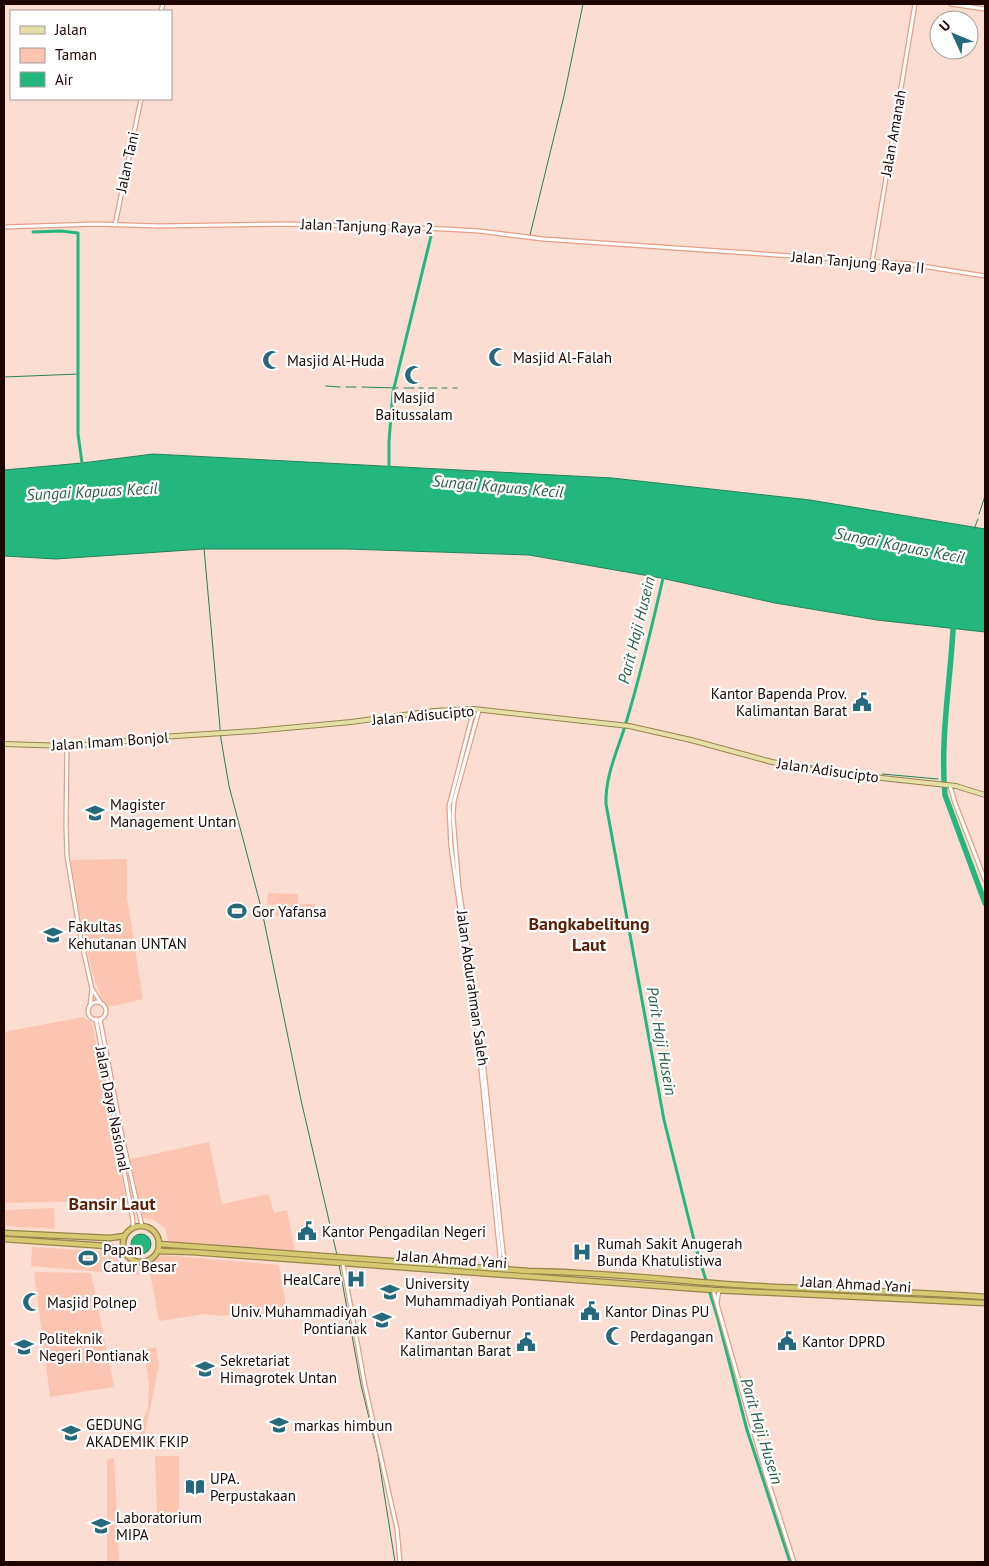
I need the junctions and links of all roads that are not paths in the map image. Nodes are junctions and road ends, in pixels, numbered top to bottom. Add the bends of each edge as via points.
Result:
1 (915, 4) edge
2 (951, 4) edge
3 (985, 9) edge
4 (141, 100) edge
5 (115, 224) junction
6 (4, 227) edge
7 (729, 252) joint
8 (872, 262) junction
9 (985, 276) edge
10 (477, 709) junction
11 (216, 734) joint
12 (4, 744) edge
13 (67, 746) junction
14 (950, 786) junction
15 (956, 786) junction
16 (953, 795) junction
17 (985, 795) edge
18 (985, 880) edge
19 (92, 989) junction
20 (101, 1003) junction
21 (90, 1006) junction
22 (98, 1019) junction
23 (120, 1136) junction
24 (142, 1226) junction
25 (132, 1228) junction
26 (4, 1233) edge
27 (124, 1236) junction
28 (4, 1239) edge
29 (500, 1242) junction
30 (159, 1244) junction
31 (158, 1251) junction
32 (124, 1252) junction
33 (369, 1259) junction
34 (342, 1264) junction
35 (369, 1266) junction
36 (498, 1269) junction
37 (507, 1270) junction
38 (601, 1274) junction
39 (601, 1282) junction
40 (834, 1289) junction
41 (710, 1290) junction
42 (720, 1290) junction
43 (834, 1296) junction
44 (985, 1296) edge
45 (717, 1302) junction
46 (985, 1303) edge
47 (400, 1562) edge
48 (794, 1562) edge

1 - 8 street, Jalan Amanah
2 - 3 street
4 - 5 street, Jalan Tani
5 - 6 street, Jalan Tanjung Raya 2
5 - 7 street, Jalan Tanjung Raya 2 via 431,228
7 - 8 street, Jalan Tanjung Raya II
8 - 9 street, Jalan Tanjung Raya II via 909,264
10 - 11 main road, Jalan Adisucipto
10 - 14 main road, Jalan Adisucipto via 628,726 823,772
10 - 29 street, Jalan Abdurahman Saleh via 449,806
11 - 13 main road, Jalan Imam Bonjol
12 - 13 main road, Jalan Imam Bonjol
13 - 19 street via 67,856
14 - 15 main road, Jalan Adisucipto
14 - 16 street
15 - 16 street
15 - 17 main road, Jalan Adisucipto
16 - 18 street
19 - 20 street
19 - 21 street
20 - 21 street via 95,1002
20 - 22 street via 106,1011
21 - 22 street via 89,1015
22 - 23 street, Jalan Daya Nasional
23 - 24 street
23 - 25 street, Jalan Daya Nasional
24 - 25 highway
24 - 30 highway via 156,1234
25 - 27 highway
26 - 27 highway
27 - 32 highway
28 - 32 highway via 107,1246
29 - 36 street, Jalan Abdurahman Saleh
29 - 37 street, Jalan Abdurahman Saleh
30 - 31 highway
30 - 33 highway, Jalan Ahmad Yani
31 - 32 highway via 143,1263 131,1260
31 - 34 highway, Jalan Ahmad Yani
33 - 35 highway
33 - 36 highway, Jalan Ahmad Yani
34 - 35 highway, Jalan Ahmad Yani
34 - 47 street via 368,1401 392,1502
35 - 39 highway, Jalan Ahmad Yani
36 - 37 highway, Jalan Ahmad Yani
37 - 38 highway, Jalan Ahmad Yani
38 - 39 highway
38 - 40 highway, Jalan Ahmad Yani
39 - 41 highway, Jalan Ahmad Yani
40 - 43 highway
40 - 44 highway, Jalan Ahmad Yani
41 - 42 highway, Jalan Ahmad Yani
41 - 45 street
42 - 43 highway, Jalan Ahmad Yani
42 - 45 street
43 - 46 highway, Jalan Ahmad Yani
45 - 48 street

